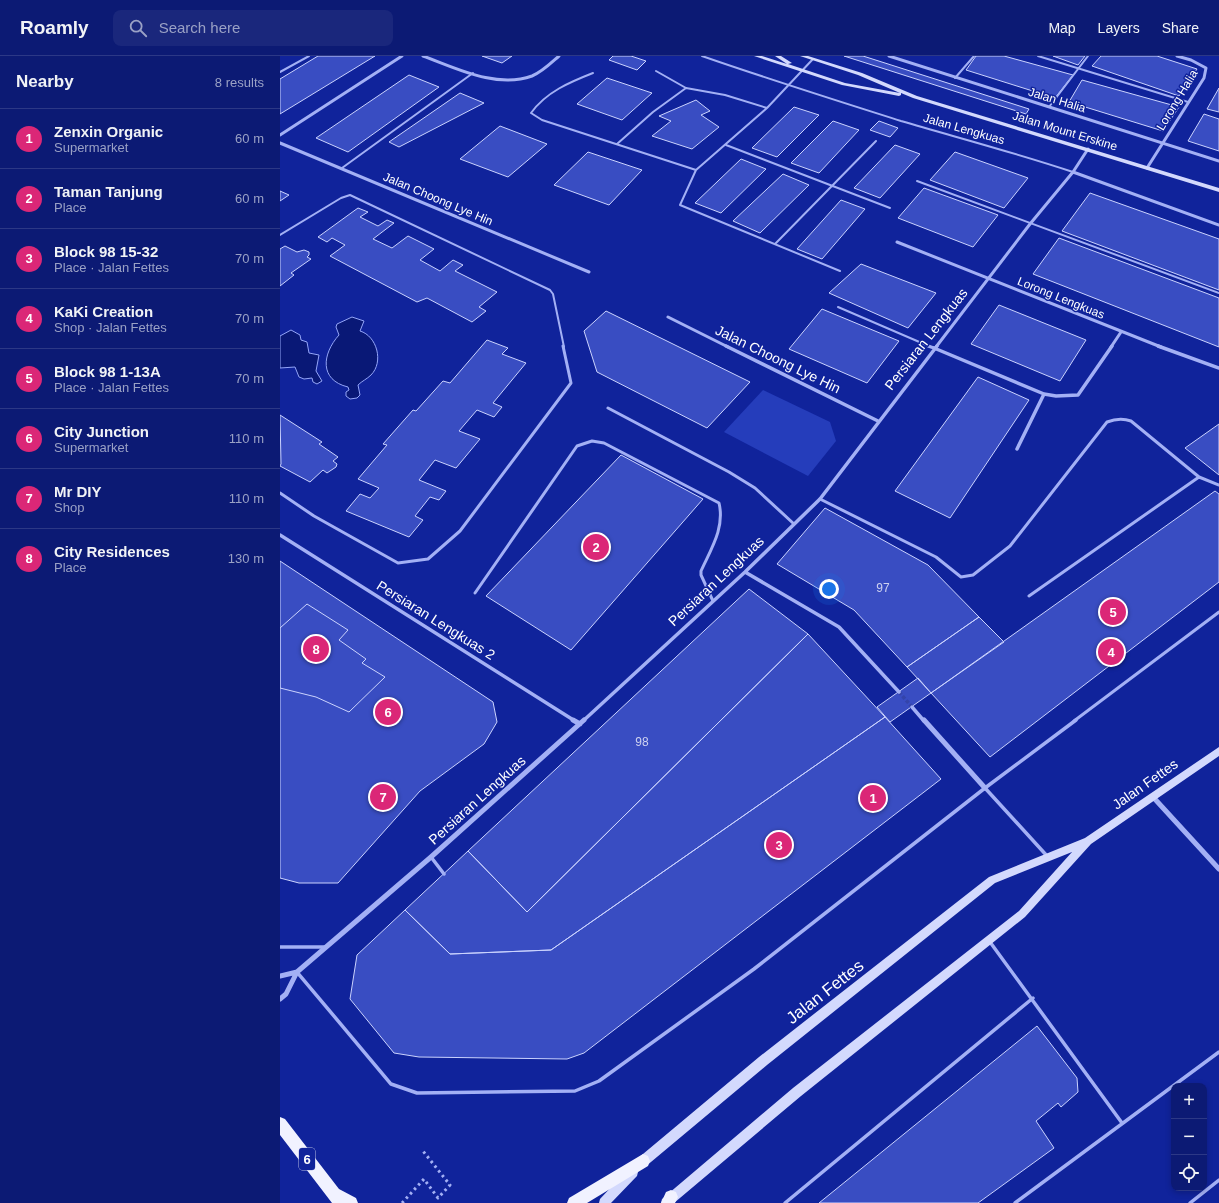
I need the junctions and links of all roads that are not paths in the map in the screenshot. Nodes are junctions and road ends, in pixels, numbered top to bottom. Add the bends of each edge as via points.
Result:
1 (308, 56) edge
2 (402, 56) edge
3 (423, 56) edge
4 (559, 56) edge
5 (702, 56) edge
6 (758, 56) edge
7 (778, 56) edge
8 (803, 56) edge
9 (889, 56) edge
10 (974, 56) edge
11 (1038, 56) edge
12 (1088, 56) edge
13 (1177, 56) edge
14 (813, 59) junction
15 (1079, 68) junction
16 (802, 70) junction
17 (656, 71) dead end
18 (280, 72) edge
19 (593, 72) dead end
20 (473, 73) junction
21 (955, 78) junction
22 (787, 85) junction
23 (686, 88) junction
24 (915, 97) junction
25 (1188, 102) junction
26 (1049, 107) junction
27 (767, 108) junction
28 (280, 135) edge
29 (876, 141) dead end
30 (280, 143) edge
31 (1162, 143) junction
32 (617, 144) junction
33 (726, 144) junction
34 (1088, 149) junction
35 (1219, 161) edge
36 (342, 168) junction
37 (1147, 168) junction
38 (696, 170) junction
39 (1073, 172) junction
40 (917, 181) dead end
41 (832, 185) junction
42 (1208, 188) junction
43 (1219, 190) edge
44 (1219, 193) edge
45 (890, 208) dead end
46 (1030, 224) junction
47 (1219, 225) edge
48 (280, 235) edge
49 (897, 242) dead end
50 (775, 244) junction
51 (840, 271) dead end
52 (589, 272) dead end
53 (989, 278) junction
54 (1219, 293) edge
55 (838, 307) dead end
56 (668, 317) dead end
57 (1121, 332) junction
58 (934, 348) junction
59 (1219, 368) edge
60 (1044, 394) junction
61 (608, 408) dead end
62 (878, 422) junction
63 (1016, 449) dead end
64 (1199, 476) junction
65 (1219, 485) edge
66 (280, 493) edge
67 (820, 499) junction
68 (794, 524) junction
69 (280, 535) edge
70 (745, 572) junction
71 (475, 593) dead end
72 (1029, 596) dead end
73 (713, 601) junction
74 (1219, 612) edge
75 (899, 692) tunnel mouth
76 (912, 707) tunnel mouth
77 (580, 724) junction
78 (1219, 751) edge
79 (985, 788) junction
80 (1153, 797) junction
81 (1088, 841) junction
82 (431, 857) junction
83 (1048, 857) junction
84 (1219, 869) edge
85 (444, 874) dead end
86 (989, 939) junction
87 (280, 947) edge
88 (325, 947) junction
89 (297, 972) junction
90 (280, 976) edge
91 (1033, 998) junction
92 (280, 1000) edge
93 (1219, 1052) edge
94 (1122, 1123) junction
95 (280, 1124) edge
96 (643, 1161) junction
97 (1219, 1180) edge
98 (338, 1199) edge
99 (668, 1201) edge
100 (351, 1203) edge
101 (574, 1203) edge
102 (604, 1203) edge
103 (785, 1203) edge
104 (1015, 1203) edge
105 (1190, 1203) edge

1 - 18 lane
2 - 28 street
3 - 20 street
4 - 20 street via 533,76 520,80 496,81
5 - 22 lane, Jalan Lengkuas
6 - 16 main road, Jalan Mount Erskine
7 - 16 main road
8 - 14 main road, Jalan Mount Erskine
9 - 21 street, Jalan Halia
10 - 21 lane
11 - 15 lane
12 - 15 lane
13 - 25 street, Lorong Halia via 1206,68 1204,78
14 - 16 lane
14 - 24 main road, Jalan Mount Erskine via 860,74
15 - 25 lane
15 - 26 lane
16 - 22 lane
16 - 24 main road, Jalan Mount Erskine via 844,84
17 - 23 lane
19 - 32 lane via 536,104 531,113 542,120
20 - 36 lane
21 - 26 street, Jalan Halia
22 - 27 lane
22 - 39 lane, Jalan Lengkuas
23 - 27 lane via 726,95
23 - 32 lane via 653,112
24 - 34 main road, Jalan Mount Erskine
25 - 31 street, Lorong Halia
26 - 31 street, Jalan Halia
27 - 33 lane
29 - 41 lane
30 - 36 street, Jalan Choong Lye Hin
31 - 35 street, Jalan Halia
31 - 37 street, Lorong Halia
32 - 38 lane
33 - 38 lane
33 - 41 lane
34 - 37 main road, Jalan Mount Erskine
34 - 39 street, Persiaran Lengkuas
36 - 52 street, Jalan Choong Lye Hin
37 - 42 main road, Jalan Mount Erskine
38 - 50 lane via 680,205
39 - 46 street, Persiaran Lengkuas
39 - 47 street, Jalan Lengkuas
40 - 46 lane
41 - 45 lane
41 - 50 lane
42 - 43 main road, Jalan Mount Erskine
42 - 44 main road, Jalan Mount Erskine
46 - 53 street, Persiaran Lengkuas
46 - 54 lane
48 - 66 lane via 350,195 550,290 553,294 571,383 460,531 428,559 398,563 314,516
49 - 53 street, Lorong Lengkuas
50 - 51 lane
53 - 57 street, Lorong Lengkuas
53 - 58 street, Persiaran Lengkuas
55 - 58 lane
56 - 62 street, Jalan Choong Lye Hin
57 - 59 street, Lorong Lengkuas
57 - 60 street via 1078,395
58 - 60 street
58 - 62 street, Persiaran Lengkuas
60 - 63 street
61 - 68 lane via 755,488
62 - 67 street, Persiaran Lengkuas
64 - 65 lane
64 - 67 lane via 1131,421 1116,418 1107,422 1010,546 973,575 961,577 936,557
64 - 72 lane
67 - 68 street, Persiaran Lengkuas
68 - 70 street, Persiaran Lengkuas
69 - 77 street, Persiaran Lengkuas 2
70 - 73 street, Persiaran Lengkuas
70 - 75 street via 839,627
71 - 73 lane via 577,446 592,441 604,443 719,503 723,512 721,527 701,571
73 - 77 street, Persiaran Lengkuas
74 - 79 lane
76 - 79 street
77 - 82 street, Persiaran Lengkuas
78 - 80 main road, Jalan Fettes
79 - 83 lane
79 - 89 lane via 754,969 599,1081 574,1091 417,1093 391,1084
80 - 81 main road, Jalan Fettes
80 - 84 street
81 - 83 main road, Jalan Fettes
81 - 86 main road, Jalan Fettes via 1022,914
82 - 85 lane
82 - 88 street, Persiaran Lengkuas
83 - 96 main road, Jalan Fettes via 992,880 763,1061
86 - 91 lane
86 - 99 main road, Jalan Fettes via 797,1092
87 - 88 lane
88 - 89 street, Persiaran Lengkuas
89 - 90 street, Persiaran Lengkuas
89 - 92 street, Persiaran Lengkuas via 286,994
91 - 94 lane
91 - 103 lane
93 - 94 lane
94 - 104 lane
95 - 98 main road, 6
96 - 101 main road
96 - 102 main road, Jalan Fettes
97 - 105 lane
98 - 100 main road

